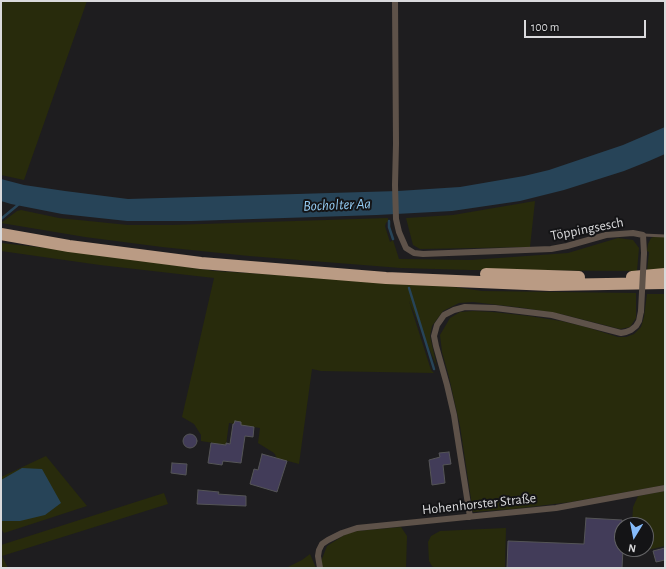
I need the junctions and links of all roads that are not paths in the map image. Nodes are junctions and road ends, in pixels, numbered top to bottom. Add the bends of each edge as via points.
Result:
1 (396, 1) edge
2 (1, 228) edge
3 (1, 234) edge
4 (643, 235) junction
5 (665, 236) edge
6 (665, 274) edge
7 (665, 277) edge
8 (625, 278) junction
9 (665, 284) edge
10 (665, 488) edge
11 (470, 517) junction
12 (320, 568) edge

1 - 4 street, Töppingsesch via 396,219 406,248 414,253 423,254 551,249 606,235
2 - 8 highway via 224,259 386,271
3 - 9 highway via 69,246 201,263 386,278 550,285
4 - 5 lane
4 - 11 street, Töppingsesch, bridge via 641,311 639,321 631,330 621,332 526,312 465,307 444,315 437,325 434,336 454,415
6 - 8 highway
7 - 8 highway
10 - 11 street, Hohenhorster Straße via 556,508
11 - 12 street, Hohenhorster Straße via 357,528 322,544 318,556

